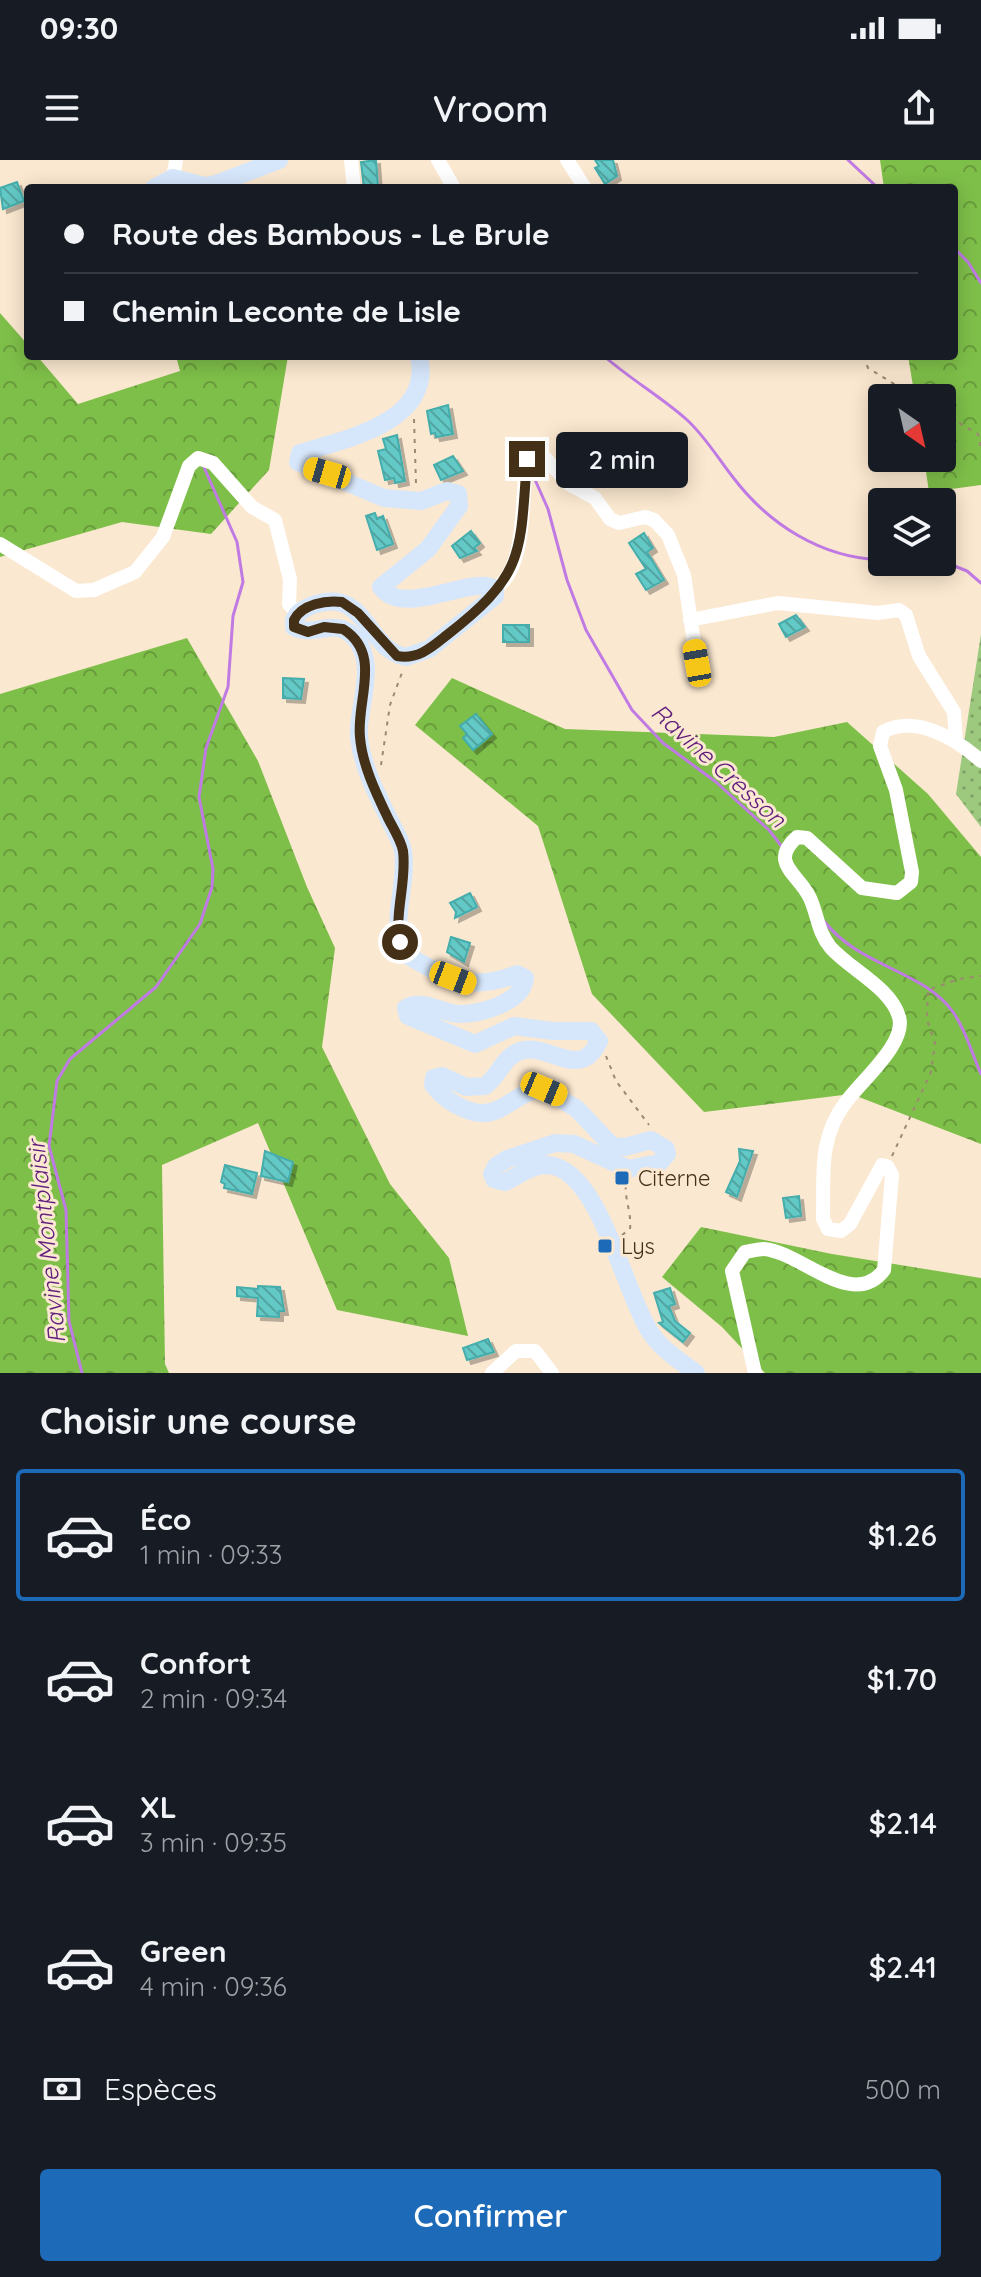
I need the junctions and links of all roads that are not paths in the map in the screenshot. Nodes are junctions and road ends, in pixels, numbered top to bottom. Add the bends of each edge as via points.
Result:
1 (279, 160) edge
2 (351, 160) edge
3 (438, 160) edge
4 (449, 160) edge
5 (567, 160) edge
6 (174, 169) edge
7 (452, 182) edge
8 (158, 184) edge
9 (201, 184) edge
10 (216, 184) edge
11 (354, 184) edge
12 (582, 184) edge
13 (420, 360) edge
14 (0, 544) edge
15 (495, 589) junction
16 (297, 614) junction
17 (690, 620) junction
18 (697, 663) dead end
19 (956, 740) junction
20 (981, 761) edge
21 (492, 1373) edge
22 (552, 1373) edge
23 (696, 1373) edge
24 (755, 1373) edge

1 - 10 main road
2 - 11 street
3 - 7 street
4 - 7 street
5 - 12 street
6 - 8 main road
6 - 9 main road
13 - 15 main road via 422,379 411,402 354,438 303,452 297,459 300,465 361,491 400,501 454,491 461,501 428,549 384,582 382,590 433,597 487,585
14 - 16 street via 76,591 94,590 135,572 154,549 189,466 198,458 213,463 252,507 275,520 290,579 289,604
15 - 16 main road via 484,606 418,655 397,656 342,602 330,600
15 - 17 street via 514,564 527,459 536,448 561,477 595,498 615,522 645,517 662,528 680,562
16 - 23 main road via 294,627 308,632 343,629 363,653 366,678 359,732 375,787 403,847 397,924 405,954 470,984 484,986 517,974 525,978 521,989 498,1006 460,1014 415,1004 406,1008 408,1016 475,1044 521,1025 591,1031 599,1041 591,1053 575,1060 534,1048 519,1051 489,1084 478,1088 442,1076 434,1078 433,1085 460,1107 479,1113 496,1111 532,1090 544,1089 577,1109 612,1146 660,1142 667,1154 664,1160 641,1169 628,1169 574,1144 555,1143 507,1159 492,1170 494,1179 505,1182 542,1166 563,1171 581,1189 611,1240 651,1334
17 - 18 street
17 - 19 street via 778,603 878,613 899,610 906,615 919,656 954,712
19 - 20 street
19 - 24 street via 903,725 883,732 880,746 896,790 912,872 906,888 897,893 862,888 807,838 797,837 784,857 810,897 820,932 894,1004 901,1021 899,1038 844,1104 823,1148 823,1219 828,1229 841,1231 850,1224 878,1169 887,1166 892,1175 884,1270 865,1286 765,1249 745,1252 732,1271
21 - 22 street via 516,1351 535,1351

